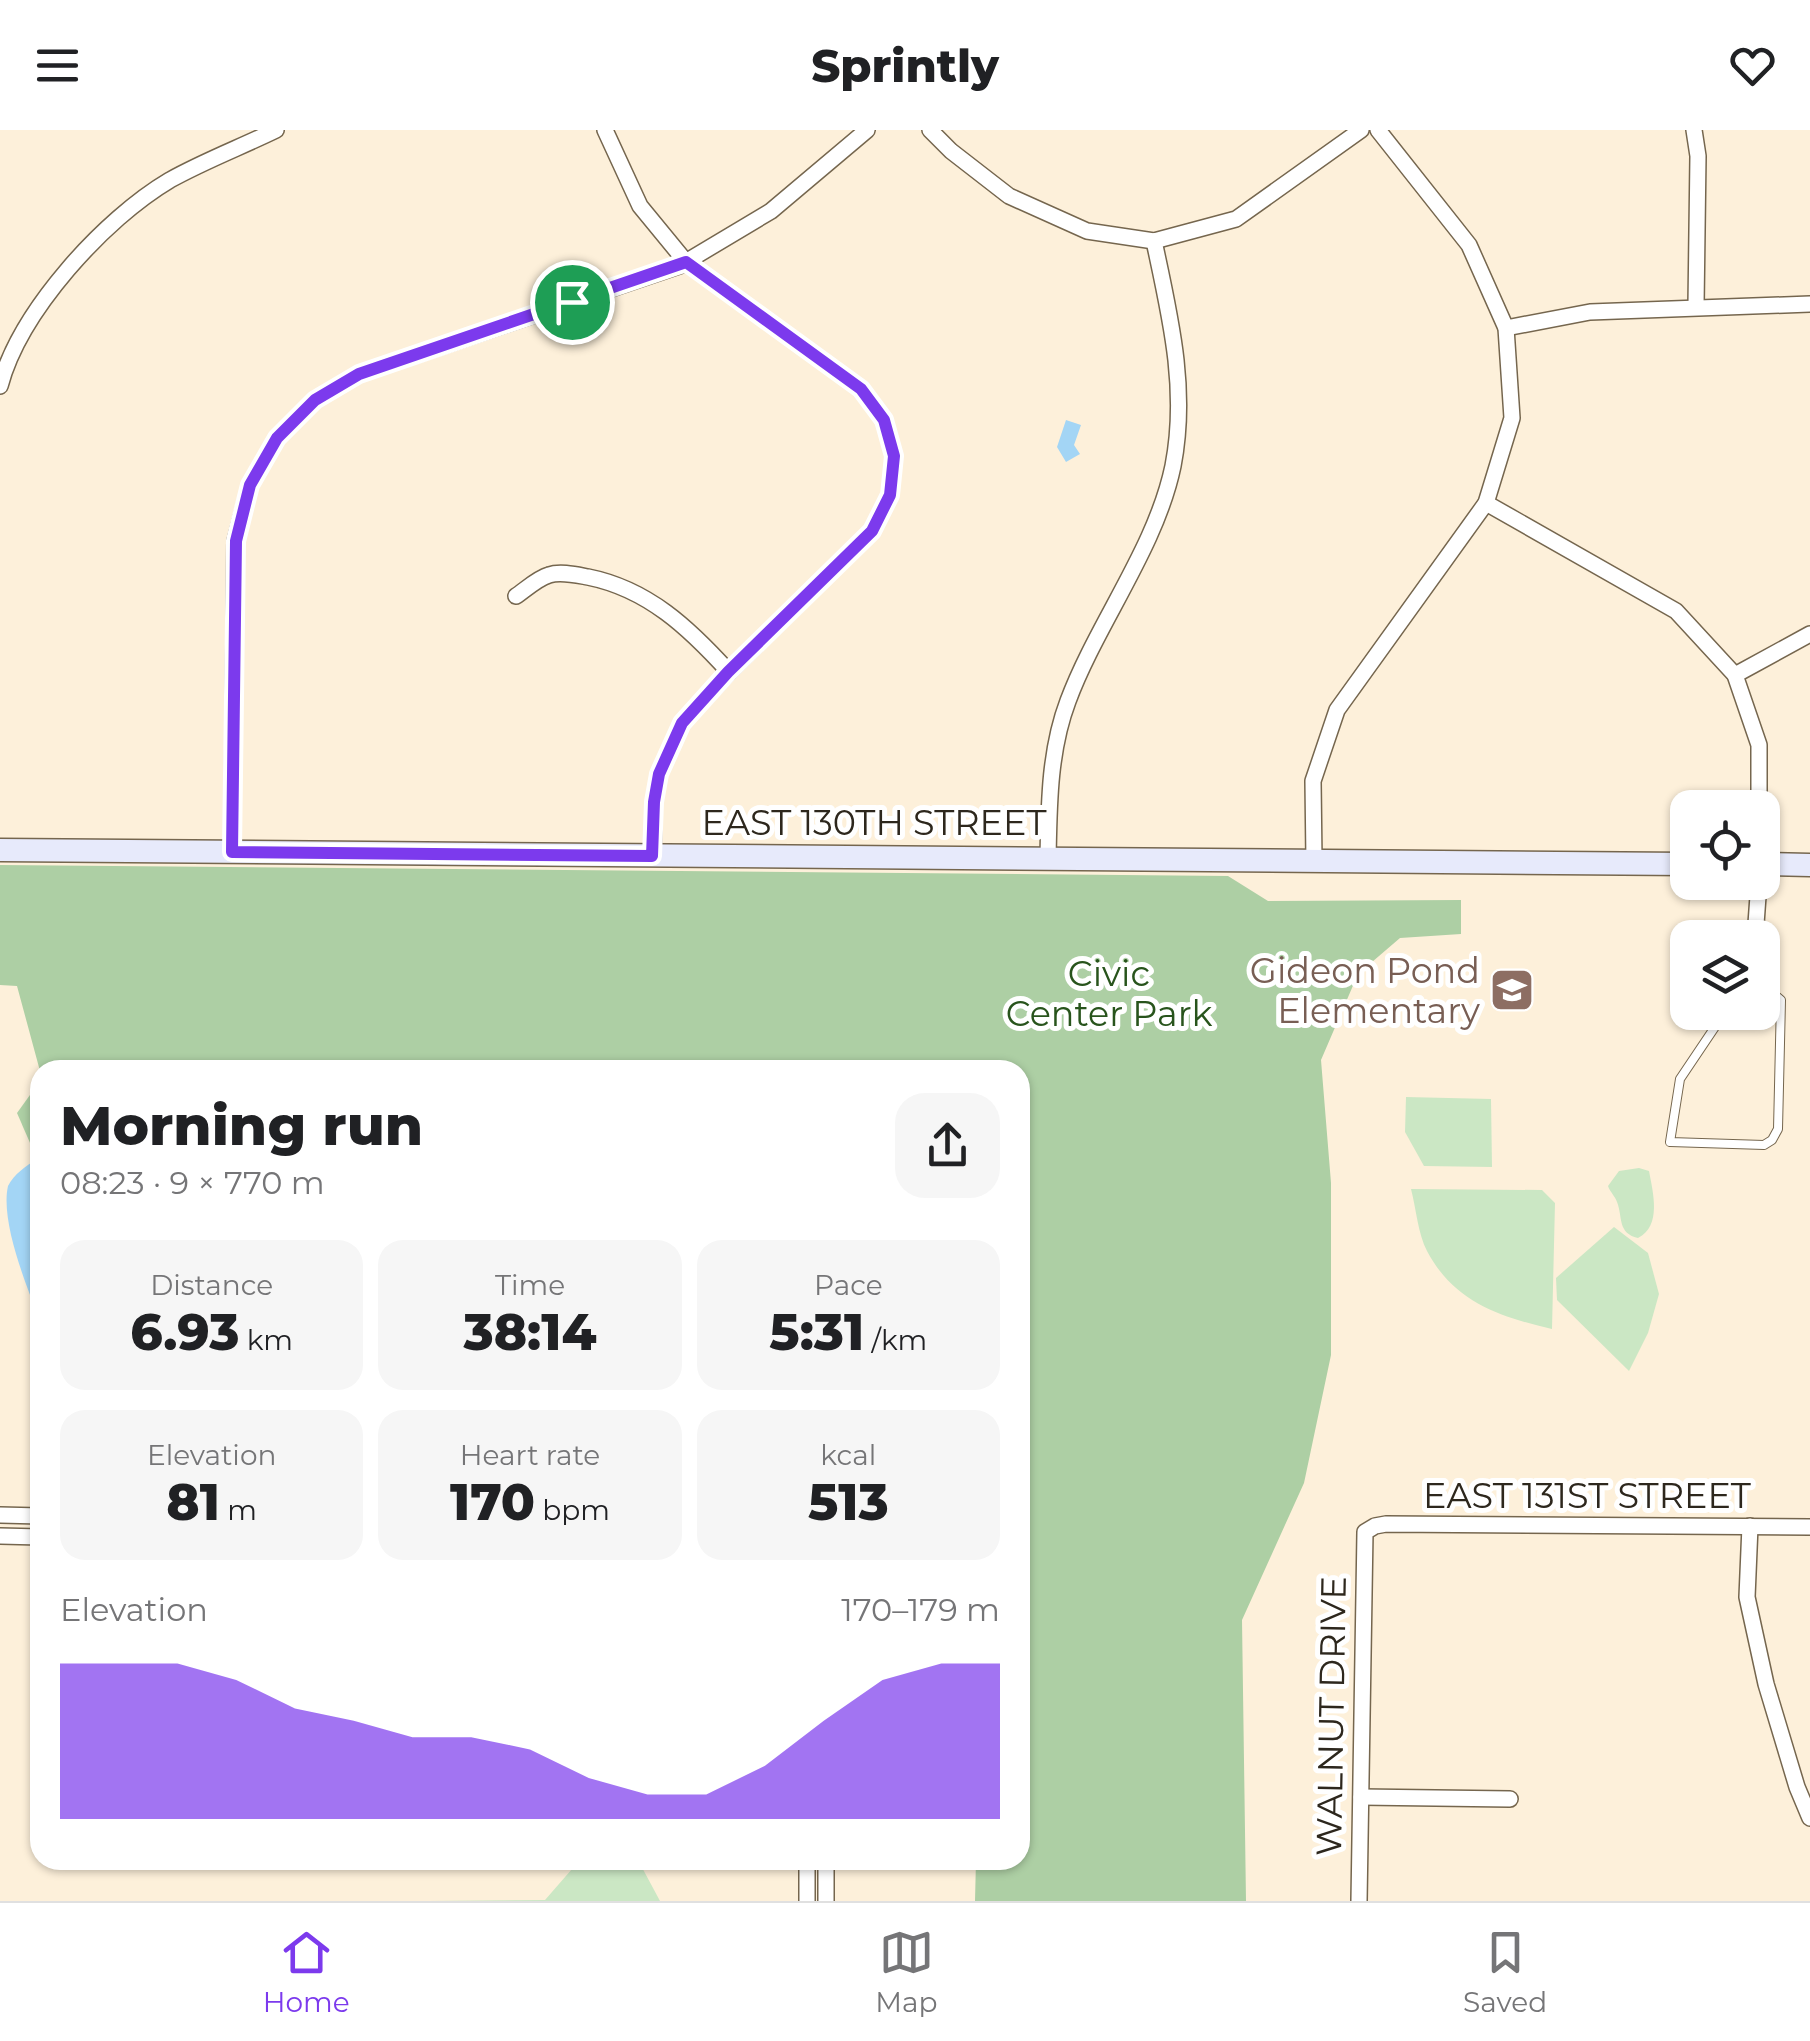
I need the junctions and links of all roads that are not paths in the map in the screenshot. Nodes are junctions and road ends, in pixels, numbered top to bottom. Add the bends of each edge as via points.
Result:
1 (276, 130) edge
2 (605, 130) edge
3 (867, 130) edge
4 (930, 130) edge
5 (1361, 130) edge
6 (1378, 130) edge
7 (1694, 130) edge
8 (1154, 241) junction
9 (686, 262) junction
10 (1810, 304) edge
11 (1696, 306) junction
12 (1506, 328) junction
13 (0, 386) edge
14 (1486, 503) junction
15 (516, 596) dead end
16 (1810, 634) edge
17 (728, 672) junction
18 (1735, 675) junction
19 (1759, 790) edge
20 (0, 850) edge
21 (232, 852) junction
22 (652, 856) junction
23 (1048, 859) junction
24 (1314, 860) junction
25 (1670, 864) edge
26 (1780, 864) edge
27 (1810, 865) edge
28 (1780, 999) edge
29 (1713, 1030) edge
30 (30, 1518) edge
31 (1, 1525) edge
32 (1750, 1526) junction
33 (1810, 1527) edge
34 (1366, 1532) joint
35 (30, 1534) edge
36 (1361, 1797) junction
37 (1510, 1799) dead end
38 (1810, 1818) edge
39 (807, 1870) edge
40 (826, 1870) edge
41 (806, 1901) edge
42 (826, 1901) edge
43 (1360, 1901) edge

1 - 13 street via 169,181 98,235 45,296
2 - 9 street via 640,206
3 - 9 street via 771,211
4 - 8 street via 1009,196 1087,230
5 - 8 street via 1236,219
6 - 12 street via 1469,245
7 - 11 street
8 - 23 street via 1181,404 1172,468 1156,517 1067,703 1050,780
9 - 17 street via 861,389 884,420 894,456 890,495 872,531
9 - 21 street via 359,374 315,400 277,438 250,485 236,541
10 - 11 street
11 - 12 street via 1590,312
12 - 14 street via 1512,418
14 - 18 street via 1676,611
14 - 24 street via 1337,710 1313,781
15 - 17 street via 548,575 604,580 673,616
16 - 18 street
17 - 22 street via 668,748 654,802
18 - 19 street via 1759,745
20 - 21 street, EAST 130TH STREET
21 - 22 street, EAST 130TH STREET
22 - 23 street, EAST 130TH STREET
23 - 24 street, EAST 130TH STREET
24 - 25 street, EAST 130TH STREET
26 - 27 street
28 - 29 lane via 1778,1130 1764,1145 1670,1142 1680,1079
30 - 31 street
31 - 35 street
32 - 33 street, EAST 131ST STREET
32 - 34 street, EAST 131ST STREET via 1386,1524
32 - 38 street via 1748,1598 1766,1684
34 - 36 street, WALNUT DRIVE
36 - 37 street
36 - 43 street, WALNUT DRIVE
39 - 41 street
40 - 42 street

